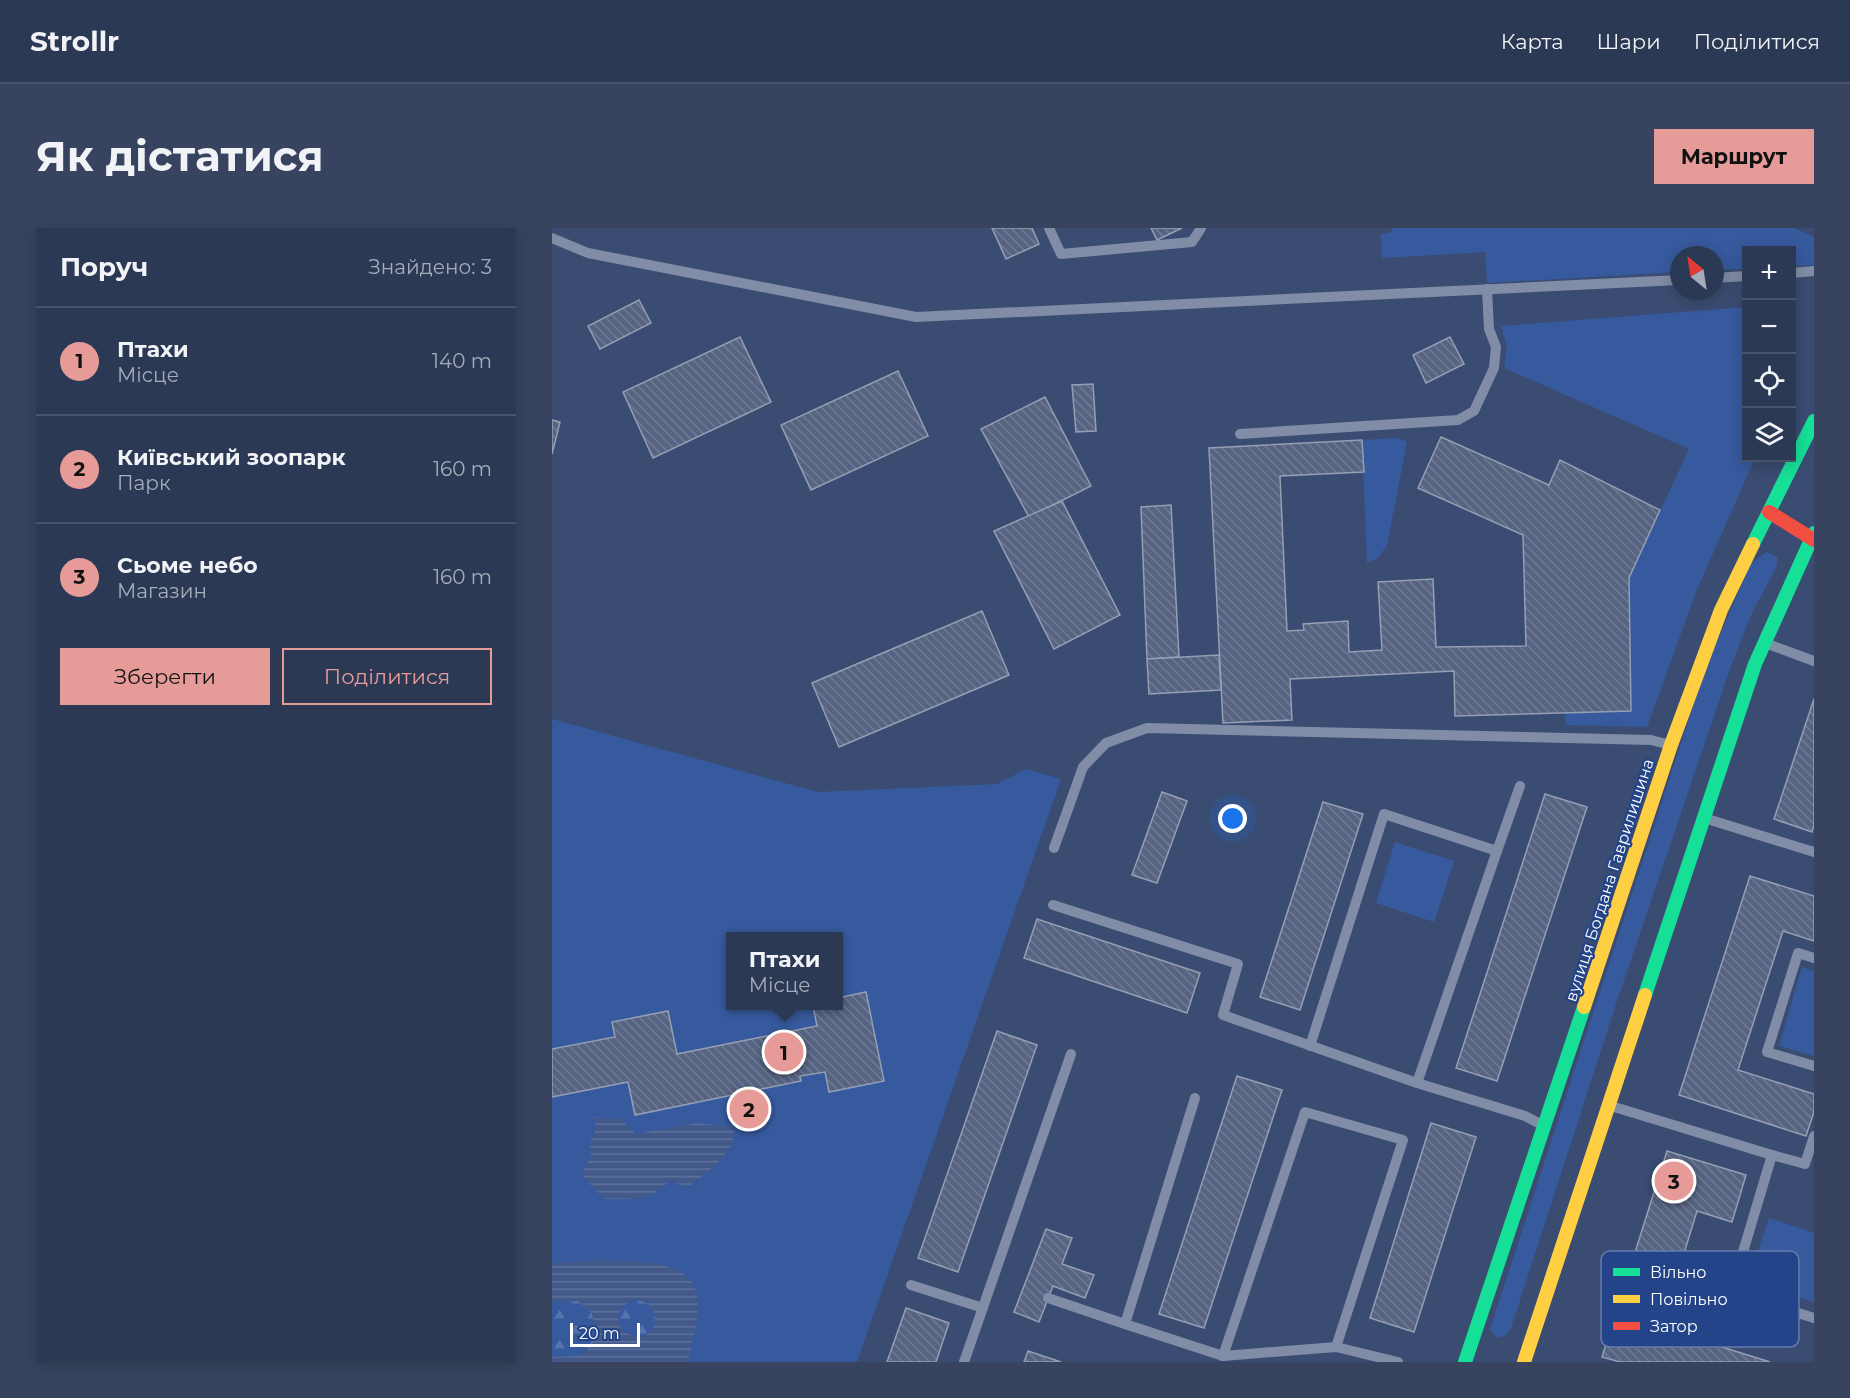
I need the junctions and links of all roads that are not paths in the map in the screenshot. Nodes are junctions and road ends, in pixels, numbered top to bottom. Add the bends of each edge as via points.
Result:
1 (1049, 228) edge
2 (1201, 228) edge
3 (552, 238) edge
4 (1814, 271) edge
5 (1796, 273) edge
6 (1742, 276) edge
7 (1724, 277) edge
8 (1670, 280) edge
9 (1487, 289) junction
10 (1814, 421) edge
11 (1239, 434) dead end
12 (1769, 512) junction
13 (1813, 537) edge
14 (1765, 643) junction
15 (1814, 661) edge
16 (1671, 745) junction
17 (1520, 786) dead end
18 (1704, 818) junction
19 (1054, 848) dead end
20 (1497, 851) junction
21 (1814, 852) edge
22 (1053, 905) dead end
23 (1814, 958) edge
24 (1310, 1046) junction
25 (1071, 1054) dead end
26 (1814, 1066) edge
27 (1417, 1083) junction
28 (1195, 1098) dead end
29 (1609, 1106) junction
30 (1544, 1127) junction
31 (1814, 1136) edge
32 (1772, 1155) junction
33 (1743, 1251) edge
34 (910, 1285) dead end
35 (1048, 1298) dead end
36 (983, 1308) junction
37 (1799, 1313) edge
38 (1814, 1318) edge
39 (1125, 1324) junction
40 (1336, 1347) junction
41 (1223, 1356) junction
42 (964, 1362) edge
43 (1398, 1362) edge
44 (1466, 1362) edge
45 (1524, 1362) edge

1 - 2 lane via 1061,254 1192,242
3 - 9 lane via 588,253 916,317
4 - 5 lane
6 - 7 lane
8 - 9 lane
9 - 11 lane via 1489,329 1496,348 1494,368 1474,411 1458,420
10 - 12 street, вулиця Богдана Гаврилишина
12 - 13 street
12 - 16 street, вулиця Богдана Гаврилишина via 1721,610
13 - 14 street
14 - 15 lane
14 - 18 street
16 - 19 lane via 1651,740 1147,728 1106,743 1083,767
16 - 30 street, вулиця Богдана Гаврилишина
17 - 20 lane
18 - 21 lane
18 - 29 street
20 - 24 lane via 1384,814
20 - 27 lane
22 - 24 lane via 1238,964 1223,1015
23 - 26 lane via 1798,953 1767,1052
24 - 27 lane
25 - 36 lane
27 - 30 lane via 1525,1116
28 - 39 lane
29 - 32 lane
29 - 45 street
30 - 44 street, вулиця Богдана Гаврилишина
31 - 32 lane via 1805,1164
32 - 33 lane
34 - 36 lane
35 - 39 lane
36 - 42 lane
37 - 38 lane
39 - 41 lane
40 - 41 lane
40 - 41 lane via 1403,1140 1305,1112
40 - 43 lane

